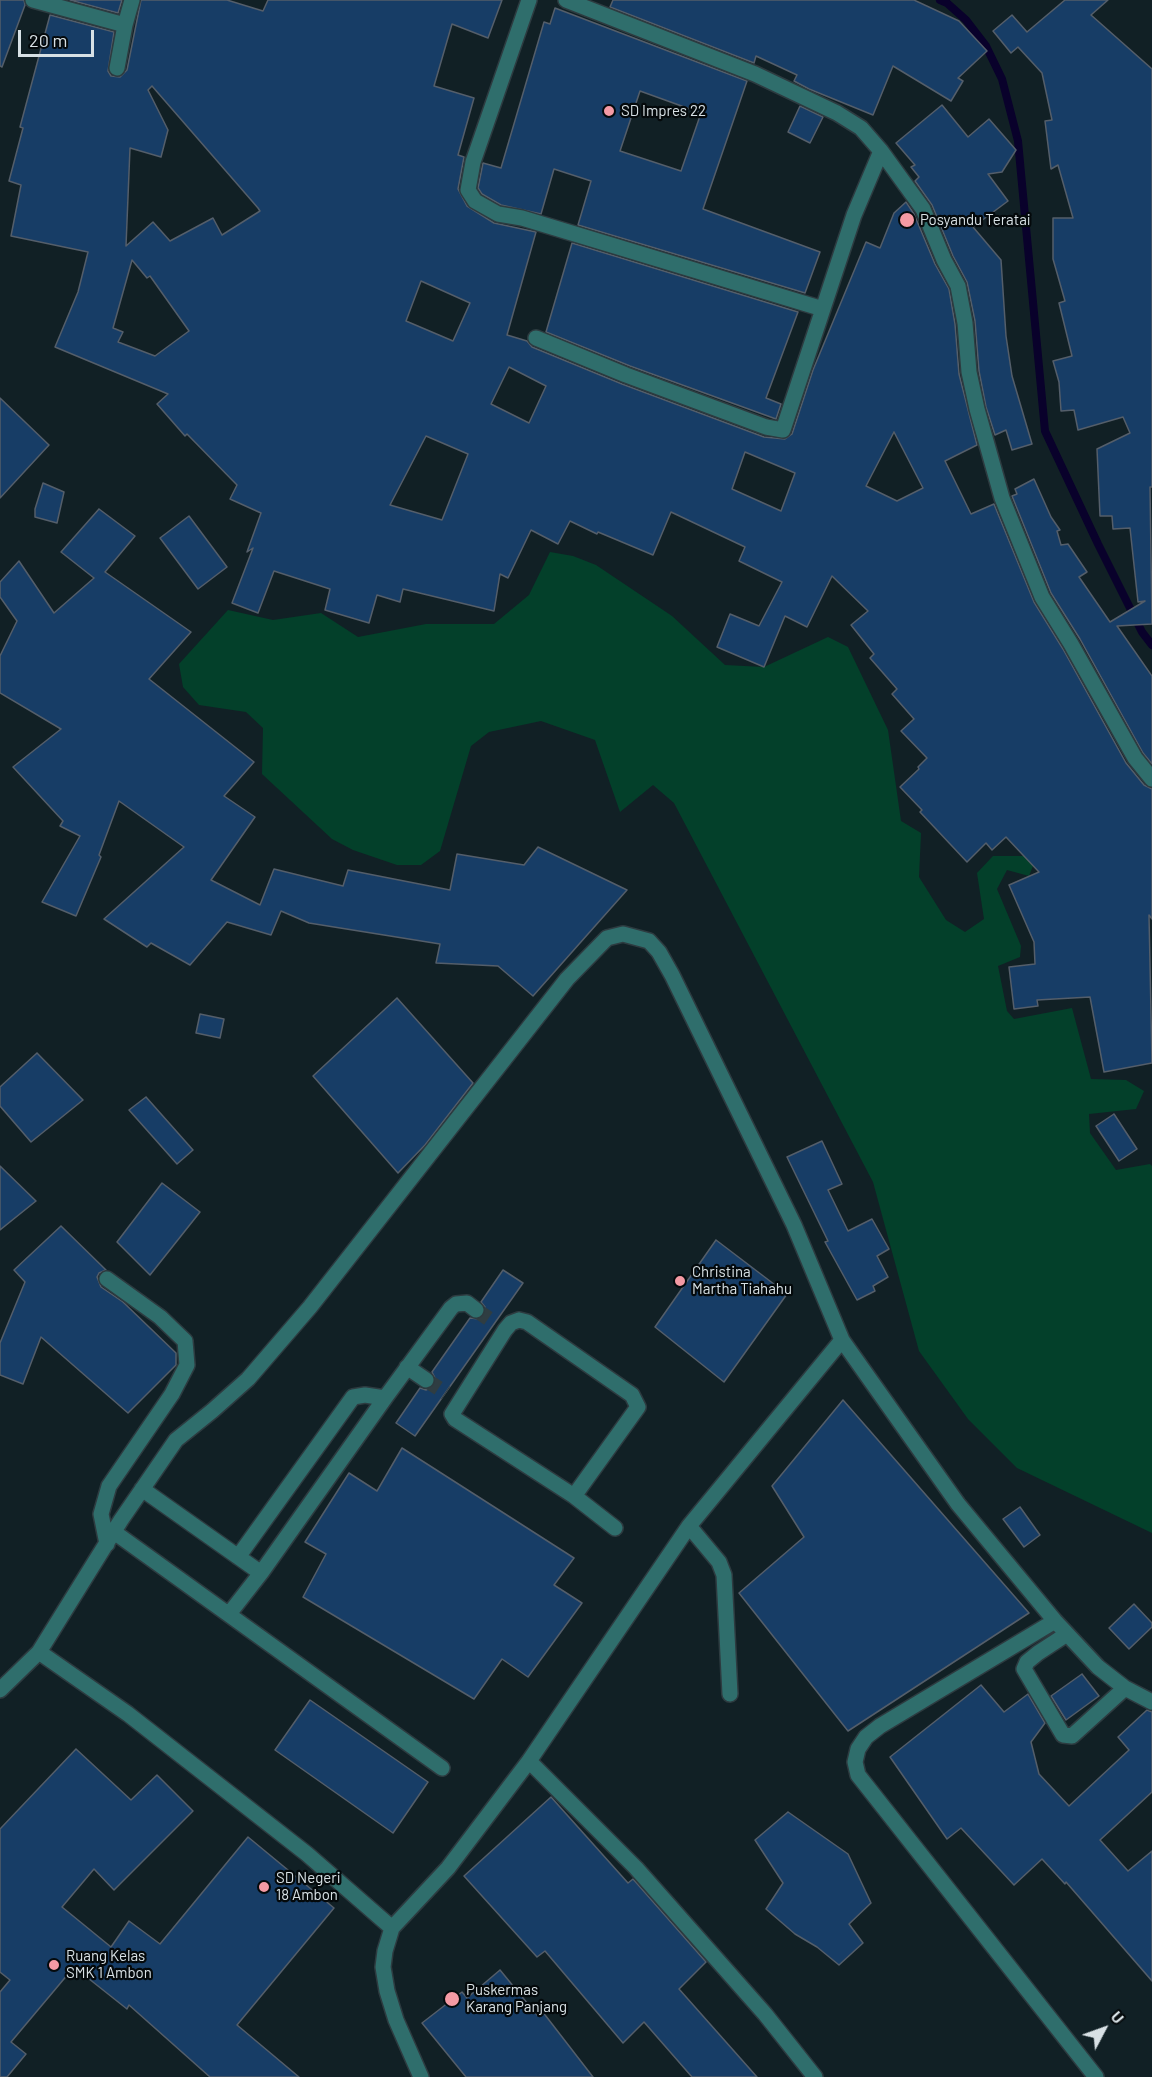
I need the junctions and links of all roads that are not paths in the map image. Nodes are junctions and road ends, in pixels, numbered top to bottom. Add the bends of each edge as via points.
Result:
1 (33, 0) edge
2 (132, 0) edge
3 (529, 0) edge
4 (566, 0) edge
5 (125, 25) junction
6 (117, 68) dead end
7 (881, 151) junction
8 (824, 309) junction
9 (536, 338) dead end
10 (1152, 779) edge
11 (107, 1280) dead end
12 (476, 1310) tunnel mouth
13 (842, 1340) junction
14 (407, 1367) junction
15 (426, 1380) tunnel mouth
16 (385, 1398) junction
17 (142, 1489) junction
18 (574, 1496) junction
19 (689, 1526) junction
20 (615, 1528) dead end
21 (111, 1538) junction
22 (238, 1557) junction
23 (261, 1573) junction
24 (229, 1614) junction
25 (1055, 1621) junction
26 (1067, 1634) junction
27 (39, 1652) junction
28 (1125, 1688) junction
29 (0, 1690) edge
30 (730, 1694) dead end
31 (1152, 1702) edge
32 (529, 1761) junction
33 (442, 1768) dead end
34 (392, 1928) junction
35 (421, 2077) edge
36 (815, 2077) edge
37 (1096, 2077) edge

1 - 5 street
2 - 5 street
3 - 8 street via 473,162 468,190 475,201 498,214
4 - 7 street via 755,74 837,113 861,128
5 - 6 street
7 - 8 street via 854,215
7 - 10 street via 923,209 958,286 977,409 1002,498 1042,597 1135,758
8 - 9 street via 783,430 626,375
11 - 21 street via 160,1317 185,1341 187,1365 172,1395 109,1486 101,1514
12 - 14 street via 467,1303 451,1308
13 - 17 street via 794,1225 672,975 649,941 623,934 607,938 567,979 310,1306 248,1379 176,1440
13 - 19 street
13 - 25 street via 958,1504
14 - 15 street
14 - 16 street
16 - 22 street via 353,1397
16 - 23 street
17 - 21 street
17 - 22 street
18 - 18 street via 452,1414 453,1397 500,1326 519,1320 527,1322 636,1400 638,1407
18 - 20 street
19 - 30 street via 719,1562 724,1575
19 - 32 street
21 - 24 street
21 - 27 street
22 - 23 street
23 - 24 street
24 - 33 street
25 - 26 street
25 - 37 street via 880,1726 866,1737 855,1762 858,1775
26 - 28 street via 1098,1667
26 - 28 street via 1038,1653 1024,1669 1063,1735 1072,1736
27 - 29 street
27 - 34 street via 128,1714 307,1854
28 - 31 street
32 - 34 street via 448,1868
32 - 36 street via 636,1868 765,2014
34 - 35 street via 383,1967 387,1991

